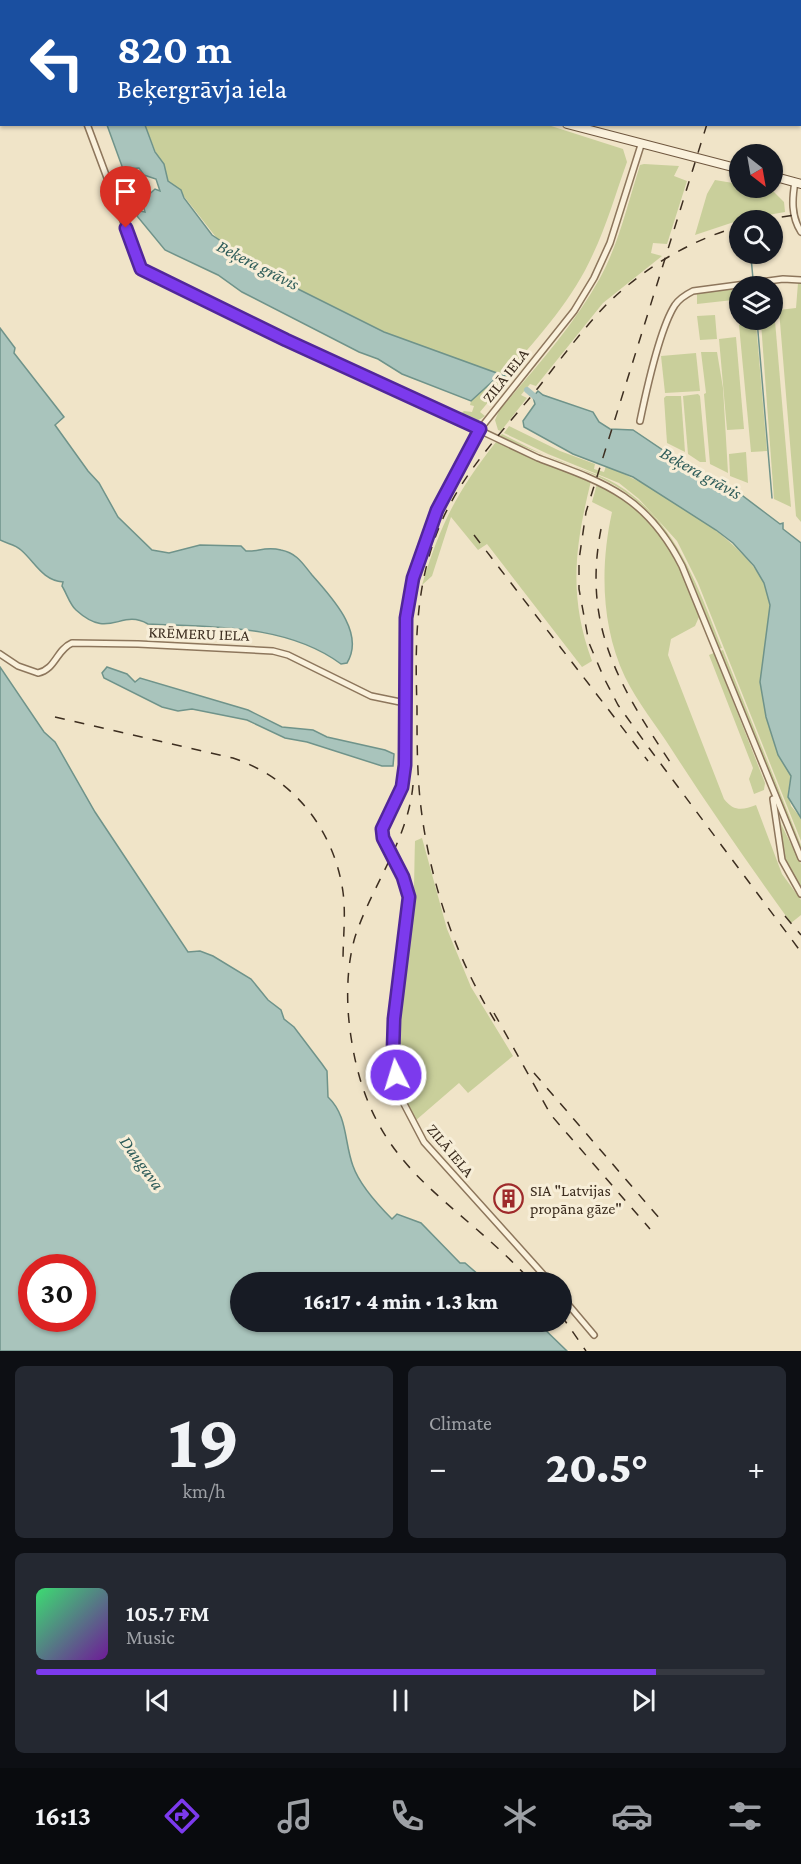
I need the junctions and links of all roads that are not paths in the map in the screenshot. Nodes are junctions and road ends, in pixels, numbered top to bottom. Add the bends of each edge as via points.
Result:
1 (88, 126) edge
2 (574, 126) edge
3 (641, 145) junction
4 (729, 166) edge
5 (783, 179) edge
6 (798, 183) edge
7 (801, 232) edge
8 (801, 280) edge
9 (640, 421) dead end
10 (480, 429) junction
11 (0, 654) edge
12 (405, 703) junction
13 (772, 792) junction
14 (801, 858) edge
15 (801, 894) edge
16 (541, 1272) edge
17 (572, 1309) edge
18 (594, 1335) dead end

1 - 10 street via 141,269
2 - 3 main road
3 - 4 main road
3 - 10 street, ZILĀ IELA via 610,243 591,284
5 - 6 main road
6 - 7 street via 792,205
8 - 9 street via 693,291 682,296 659,349
10 - 12 street, ZILĀ IELA via 444,497 418,561 406,618
10 - 13 street via 614,489 648,519 682,566
11 - 12 street, KRĒMERU IELA via 38,674 53,666 62,650 72,643 252,648 288,655 372,696
12 - 16 street, ZILĀ IELA via 402,787 382,829 409,897 394,1019 393,1051 398,1082 408,1115 424,1142
13 - 14 street
13 - 15 street via 782,860
17 - 18 street

